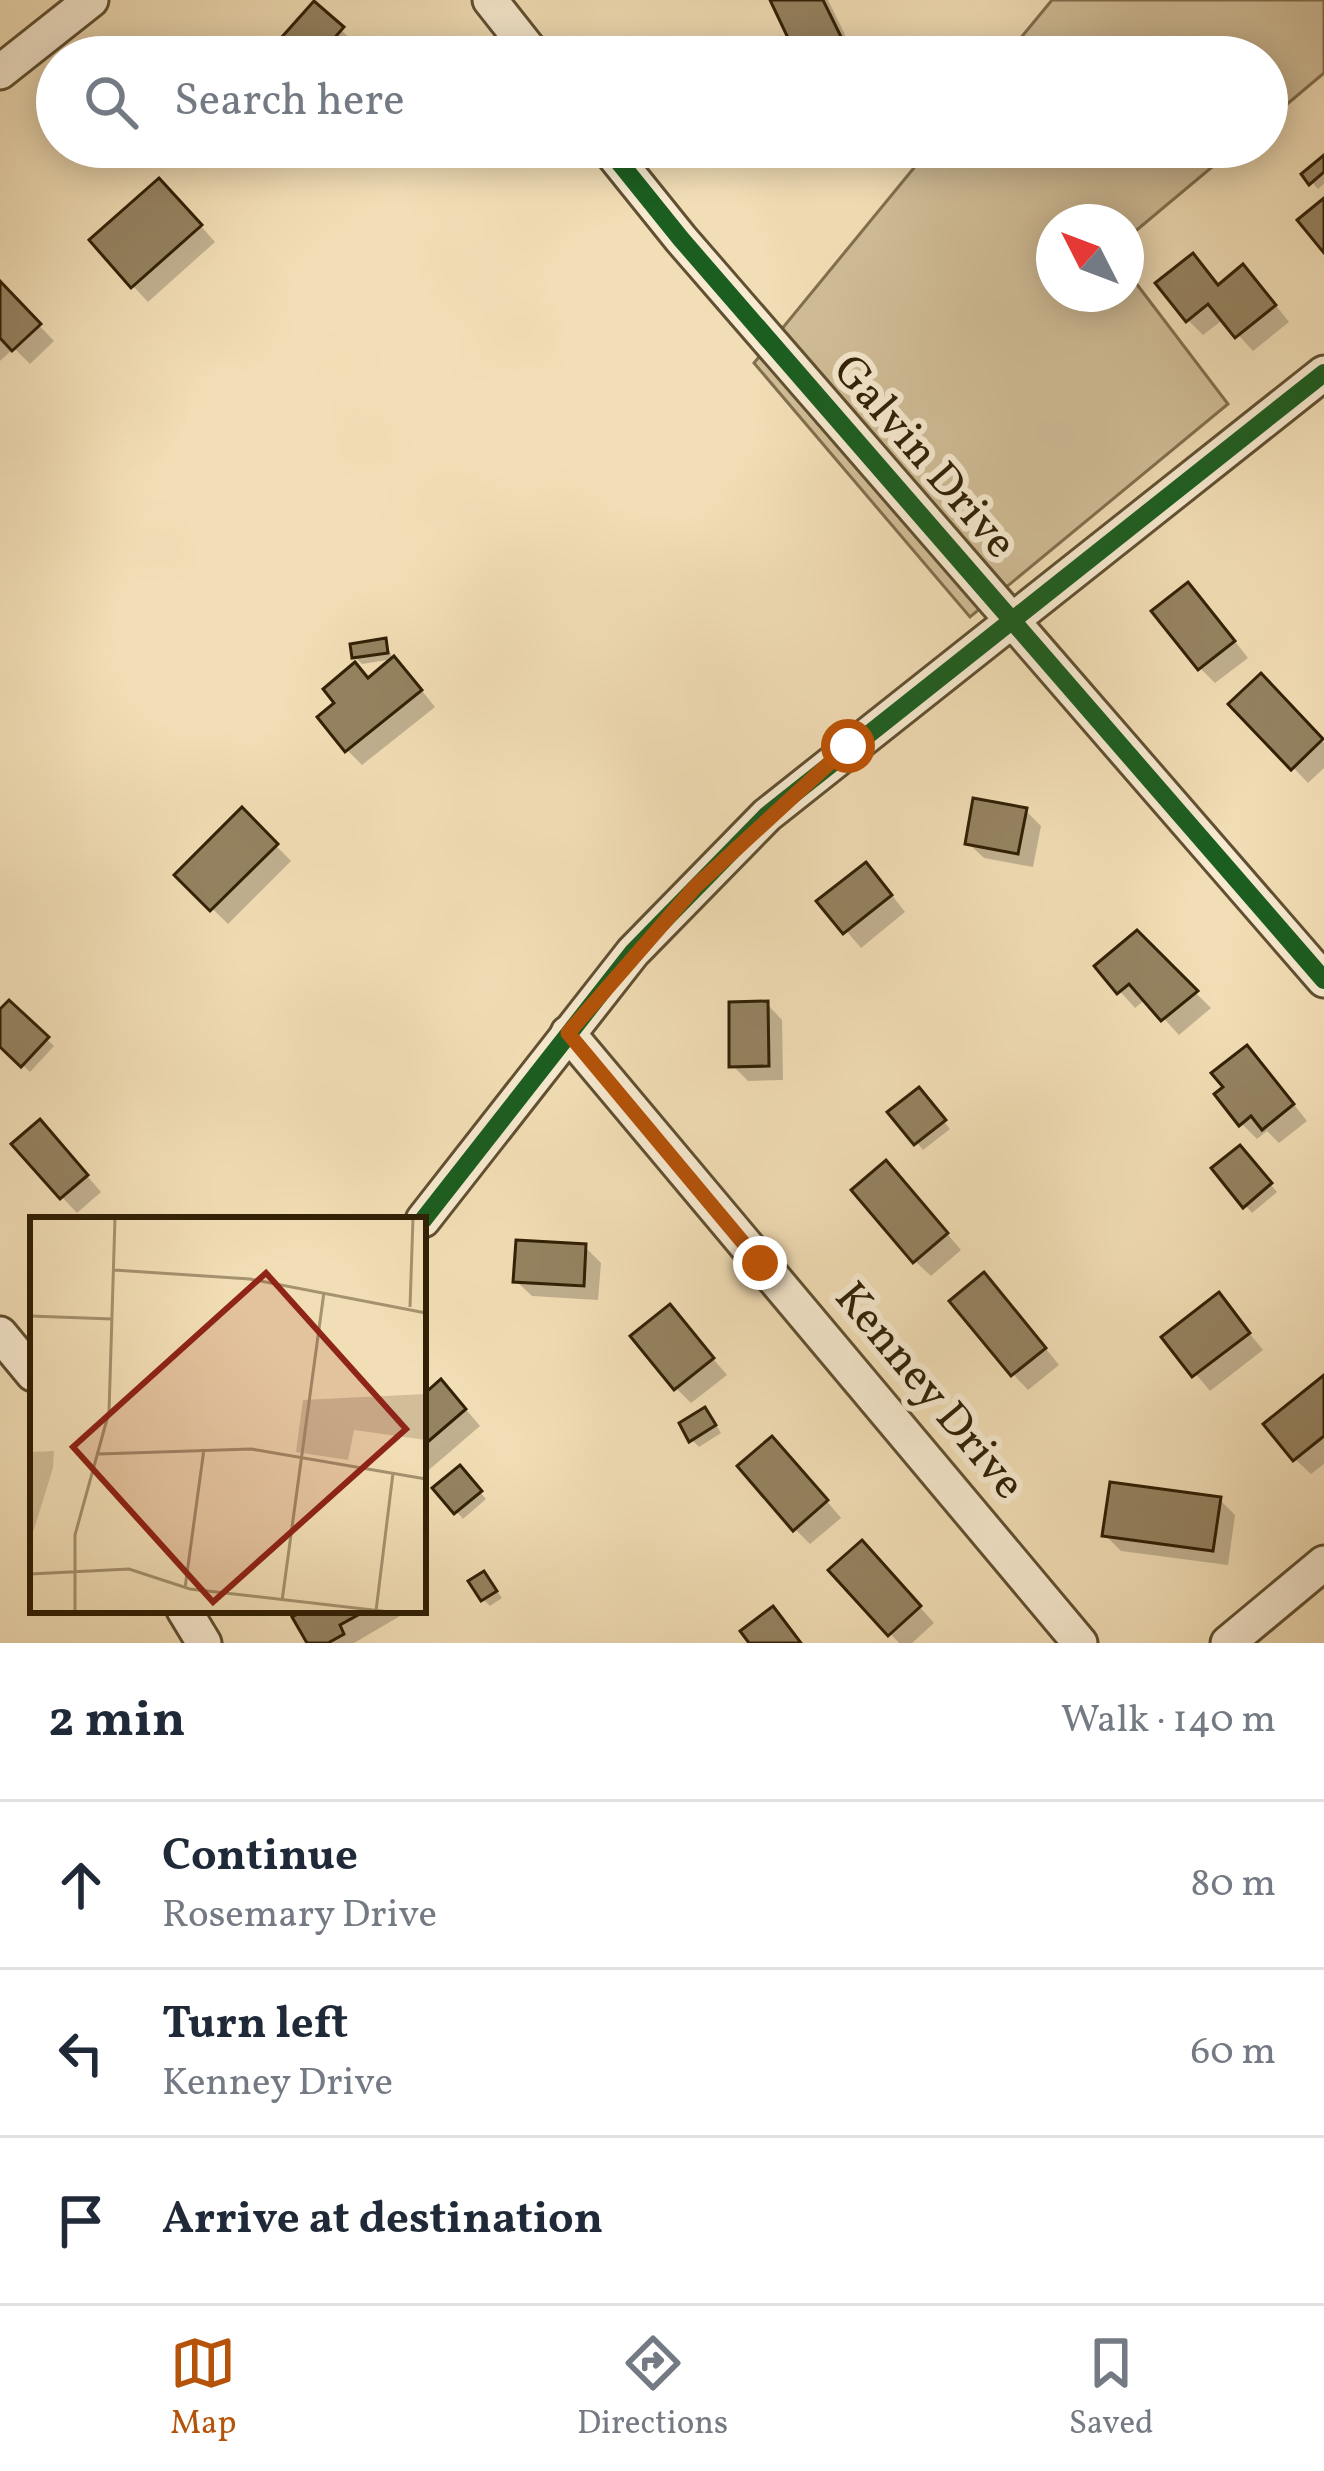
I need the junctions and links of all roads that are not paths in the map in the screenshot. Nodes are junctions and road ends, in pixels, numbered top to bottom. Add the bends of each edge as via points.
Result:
1 (91, 0) edge
2 (490, 0) edge
3 (46, 36) edge
4 (519, 36) edge
5 (36, 44) edge
6 (0, 72) edge
7 (624, 168) edge
8 (1324, 373) edge
9 (1011, 619) junction
10 (1324, 980) edge
11 (568, 1033) junction
12 (425, 1217) edge
13 (0, 1334) edge
14 (30, 1370) edge
15 (1324, 1563) edge
16 (186, 1613) edge
17 (204, 1643) edge
18 (1080, 1643) edge
19 (1228, 1643) edge

1 - 3 street
2 - 4 street
5 - 6 street
7 - 9 street, Galvin Drive
8 - 9 street
9 - 10 street, Galvin Drive
9 - 11 street via 766,815 633,952
11 - 12 street
11 - 18 street, Kenney Drive
13 - 14 street
15 - 19 street
16 - 17 street

